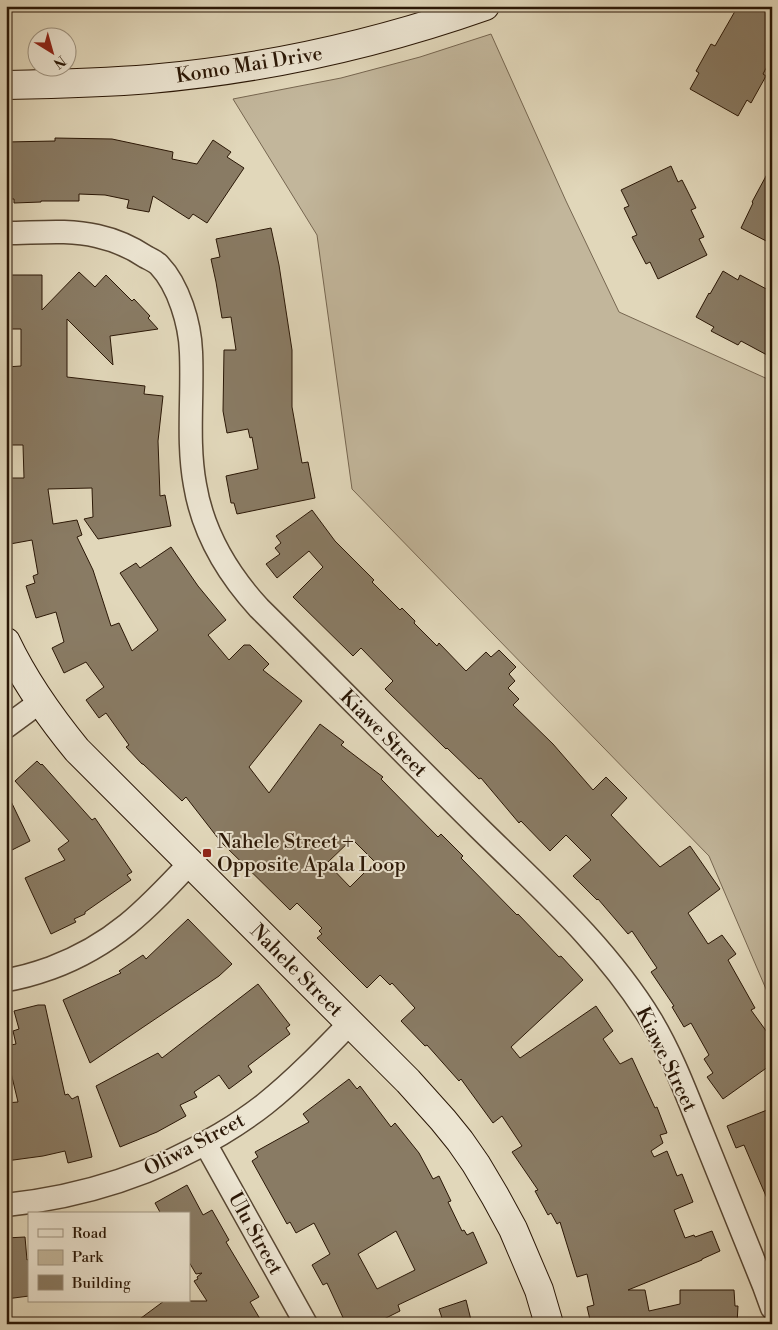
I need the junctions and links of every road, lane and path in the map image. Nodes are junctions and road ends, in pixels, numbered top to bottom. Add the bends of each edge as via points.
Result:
1 (485, 6) edge
2 (6, 85) edge
3 (6, 233) edge
4 (6, 642) edge
5 (40, 702) junction
6 (6, 727) edge
7 (190, 864) junction
8 (6, 980) edge
9 (350, 1023) junction
10 (205, 1144) junction
11 (6, 1205) edge
12 (772, 1308) edge
13 (306, 1324) edge
14 (549, 1324) edge

1 - 2 street, Komo Mai Drive via 362,43 242,68 140,80
3 - 12 street, Kiawe Street via 74,233 117,242 158,264 172,283 188,326 191,351 192,472 204,519 217,551 259,608 571,918 633,993 665,1047
4 - 5 street, Nahele Street
5 - 6 street
5 - 7 street, Nahele Street via 77,750
7 - 8 street via 136,918 91,951 39,972
7 - 9 street, Nahele Street
9 - 10 street, Oliwa Street via 264,1105
9 - 14 street, Nahele Street via 425,1100 476,1164 513,1229 539,1290
10 - 11 street, Oliwa Street via 134,1176 100,1187 64,1197
10 - 13 street, Ulu Street

